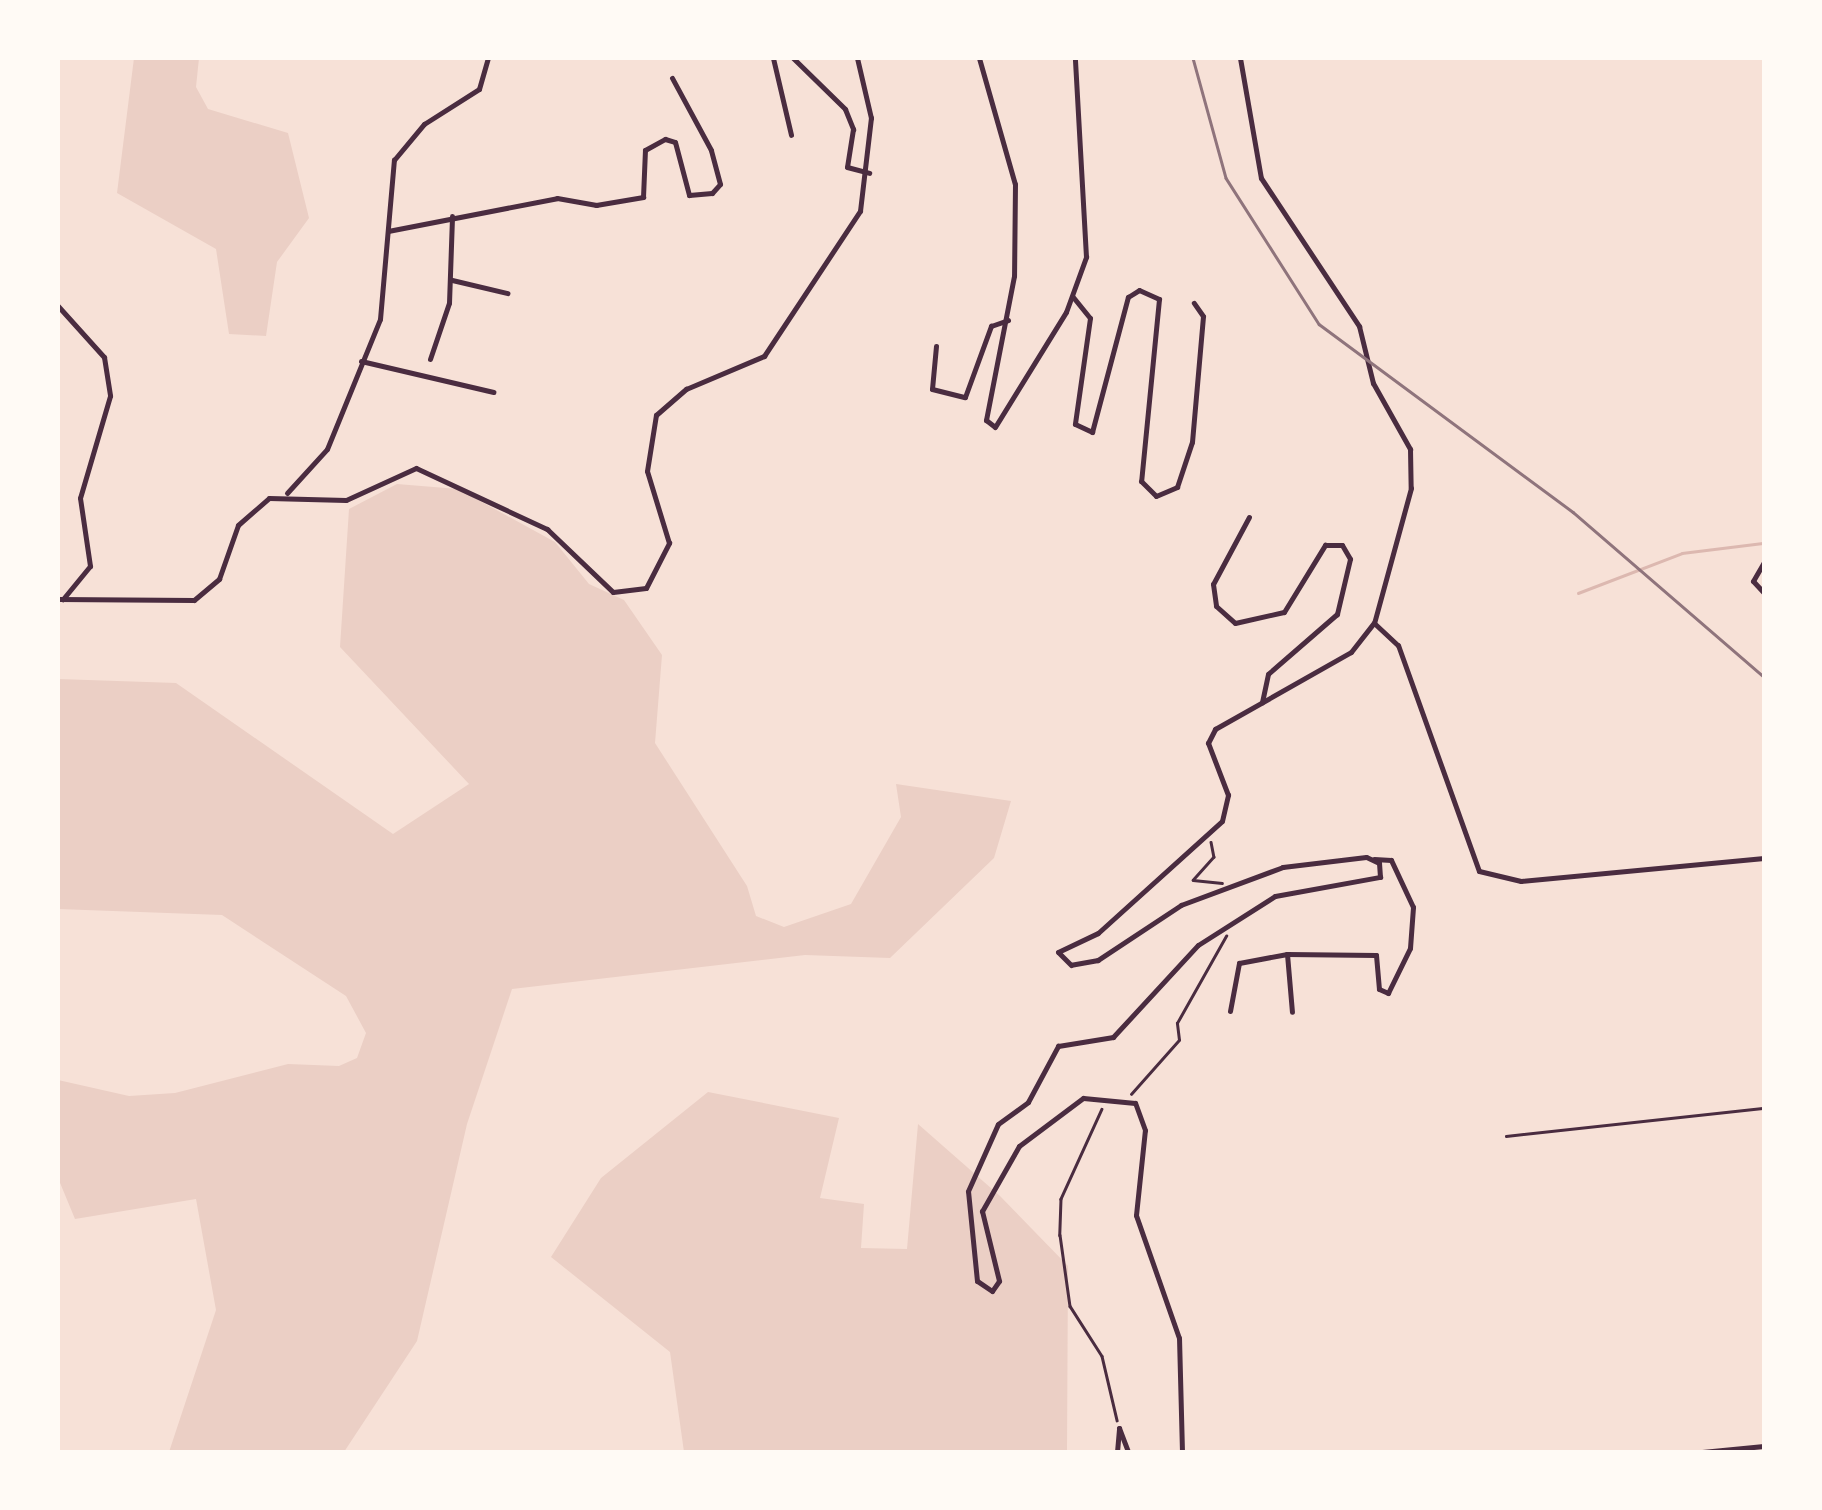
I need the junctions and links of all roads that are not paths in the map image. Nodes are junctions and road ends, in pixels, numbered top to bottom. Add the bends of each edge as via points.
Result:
1 (488, 58) edge
2 (773, 58) edge
3 (793, 58) edge
4 (857, 58) edge
5 (979, 58) edge
6 (1075, 58) edge
7 (1240, 58) edge
8 (672, 78) dead end
9 (791, 134) dead end
10 (869, 174) junction
11 (452, 216) junction
12 (388, 230) junction
13 (452, 280) junction
14 (508, 293) dead end
15 (1073, 297) junction
16 (1194, 303) dead end
17 (58, 306) edge
18 (1008, 320) junction
19 (936, 346) dead end
20 (430, 359) dead end
21 (362, 361) junction
22 (494, 392) dead end
23 (287, 493) junction
24 (1249, 517) dead end
25 (1764, 562) edge
26 (1764, 593) edge
27 (60, 599) edge
28 (1372, 627) junction
29 (1262, 702) junction
30 (1764, 858) edge
31 (1374, 860) junction
32 (1287, 954) junction
33 (1230, 1011) dead end
34 (1292, 1012) dead end
35 (1764, 1108) edge
36 (1506, 1136) dead end
37 (1764, 1446) edge
38 (1116, 1452) edge
39 (1128, 1452) edge
40 (1182, 1452) edge
41 (1702, 1452) edge

1 - 12 street via 478,89 424,124 394,160
2 - 9 street
3 - 10 street via 845,109 853,129 847,168
4 - 10 street via 871,109
5 - 18 street via 1015,184
6 - 15 street via 1086,242
7 - 28 street via 1261,178 1358,326 1373,384 1408,442 1411,488
8 - 11 street via 711,150 716,191 689,195 675,142 665,139 644,150 643,198 596,205 557,198
10 - 23 street via 844,244 764,356 686,390 656,415 647,472 669,543 646,588 602,586 561,539 435,470 398,472 346,500
11 - 12 street
11 - 13 street
12 - 21 street via 380,320
13 - 14 street
13 - 20 street
15 - 16 street via 1090,318 1075,424 1092,432 1128,298 1139,290 1160,299 1141,481 1156,496 1177,486 1192,442 1203,316
15 - 18 street via 995,427 986,415
17 - 27 street via 104,357 110,396 80,498 90,566
18 - 19 street via 991,326 965,397 932,389
21 - 22 street
21 - 23 street via 327,448
23 - 27 street via 246,515 205,595 183,603
24 - 29 street via 1213,584 1216,606 1235,623 1284,612 1325,546 1342,545 1350,559 1336,614 1268,674
25 - 26 street via 1753,581
28 - 29 street via 1351,652
28 - 30 street via 1381,629 1414,684 1438,773 1480,871 1521,882
29 - 31 street via 1208,738 1228,805 1208,836 1098,933 1061,945 1059,957 1098,960 1224,886 1283,867
31 - 32 street via 1391,860 1412,907 1410,948 1388,993 1373,954
31 - 40 street via 1381,870 1372,882 1299,887 1230,922 1113,1037 1071,1040 1048,1054 1028,1102 998,1124 968,1191 981,1288 999,1286 982,1210 1019,1146 1082,1098 1126,1097 1145,1130 1135,1181 1141,1241 1179,1338
32 - 33 street via 1239,963
32 - 34 street
35 - 36 lane
37 - 41 street
38 - 39 street via 1118,1428

